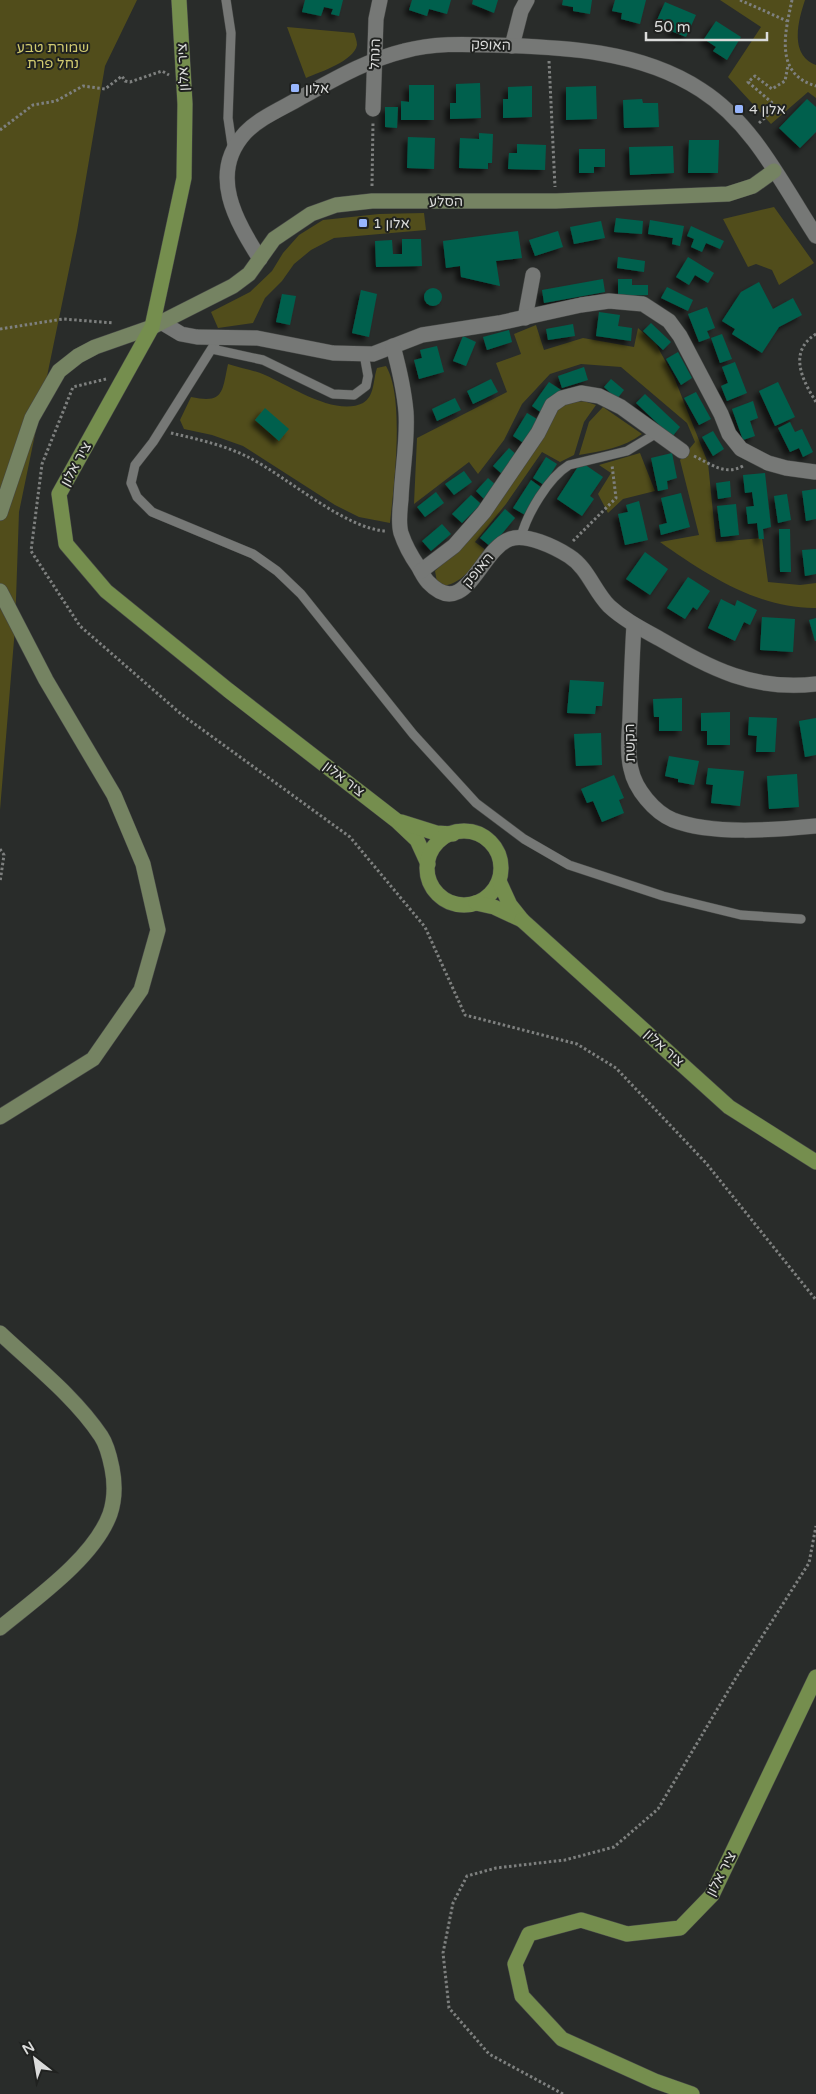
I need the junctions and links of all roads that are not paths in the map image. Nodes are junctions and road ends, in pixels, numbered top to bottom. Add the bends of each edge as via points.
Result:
1 (179, 0) edge
2 (226, 0) edge
3 (380, 0) edge
4 (526, 0) edge
5 (512, 46) junction
6 (374, 60) junction
7 (373, 109) road end
8 (233, 152) junction
9 (774, 171) junction
10 (816, 236) edge
11 (260, 259) junction
12 (533, 275) dead end
13 (525, 318) junction
14 (157, 325) junction
15 (216, 343) junction
16 (392, 346) junction
17 (364, 354) junction
18 (657, 433) junction
19 (682, 451) road end
20 (815, 472) edge
21 (0, 513) edge
22 (520, 537) junction
23 (422, 571) junction
24 (0, 591) edge
25 (634, 625) junction
26 (816, 684) edge
27 (397, 821) junction
28 (816, 826) edge
29 (453, 834) junction
30 (428, 864) junction
31 (499, 881) junction
32 (476, 903) junction
33 (800, 919) dead end
34 (522, 920) junction
35 (0, 1117) edge
36 (816, 1162) edge
37 (0, 1333) edge
38 (0, 1628) edge
39 (816, 1677) edge
40 (692, 2094) edge

1 - 14 main road, ציר אלון via 185,104 184,178
2 - 8 lane via 231,33 228,118
3 - 6 street, הנחל
4 - 5 street
5 - 6 street, האופק via 430,46
5 - 9 street, האופק via 617,56 669,73 718,102 749,132
6 - 7 street, הנחל
6 - 8 street, האופק via 260,121 246,132
8 - 11 street, האופק via 227,175 232,210
9 - 10 street, האופק
9 - 11 street, הסלע via 753,186 728,194 556,201 372,201 336,205 311,214 274,239
11 - 14 street, הסלע via 249,274 233,286
12 - 13 street
13 - 16 street via 422,335
13 - 20 street via 609,301 644,304 669,321 680,336 718,406 729,434 741,449 768,463
14 - 15 street
14 - 21 street, הסלע via 95,347 60,371 32,418
14 - 27 main road, ציר אלון via 126,373 59,494 66,544 106,592
15 - 17 street via 257,338 333,353
15 - 17 lane via 263,360 333,394 354,395 366,386 368,376
15 - 33 lane via 135,465 131,483 137,498 152,512 253,554 278,571 301,594 413,734 476,803 524,839 569,865 663,896 741,915
16 - 17 street
16 - 23 street, האופק via 401,376 406,413 400,531 408,551
18 - 19 street
18 - 22 lane via 639,446 562,469 541,495
18 - 23 street via 621,407 599,396 581,393 562,398 552,406 538,433 484,512 454,546
22 - 23 street, האופק via 498,545 469,585 456,594 442,594 428,582
22 - 25 street via 562,552 580,565 610,606
24 - 35 street via 46,680 114,795 143,864 158,930 141,990 93,1059
25 - 26 street via 696,660 737,677 768,684
25 - 28 street, הקשת via 629,756 635,780 655,808 671,819 696,827 787,829
27 - 29 main road, ציר אלון via 436,833
27 - 30 main road, ציר אלון via 418,840
29 - 30 main road via 439,842
29 - 31 main road via 469,832 491,843 499,857
30 - 32 main road via 433,887 444,899 460,905
31 - 32 main road via 490,895
31 - 34 main road, ציר אלון via 510,905
32 - 34 main road, ציר אלון via 500,909
34 - 36 main road, ציר אלון via 729,1107
37 - 38 street via 87,1418 102,1438 115,1483 110,1513 97,1537 74,1565
39 - 40 main road, ציר אלון via 712,1895 680,1928 627,1934 581,1920 529,1934 515,1964 522,1996 562,2039

